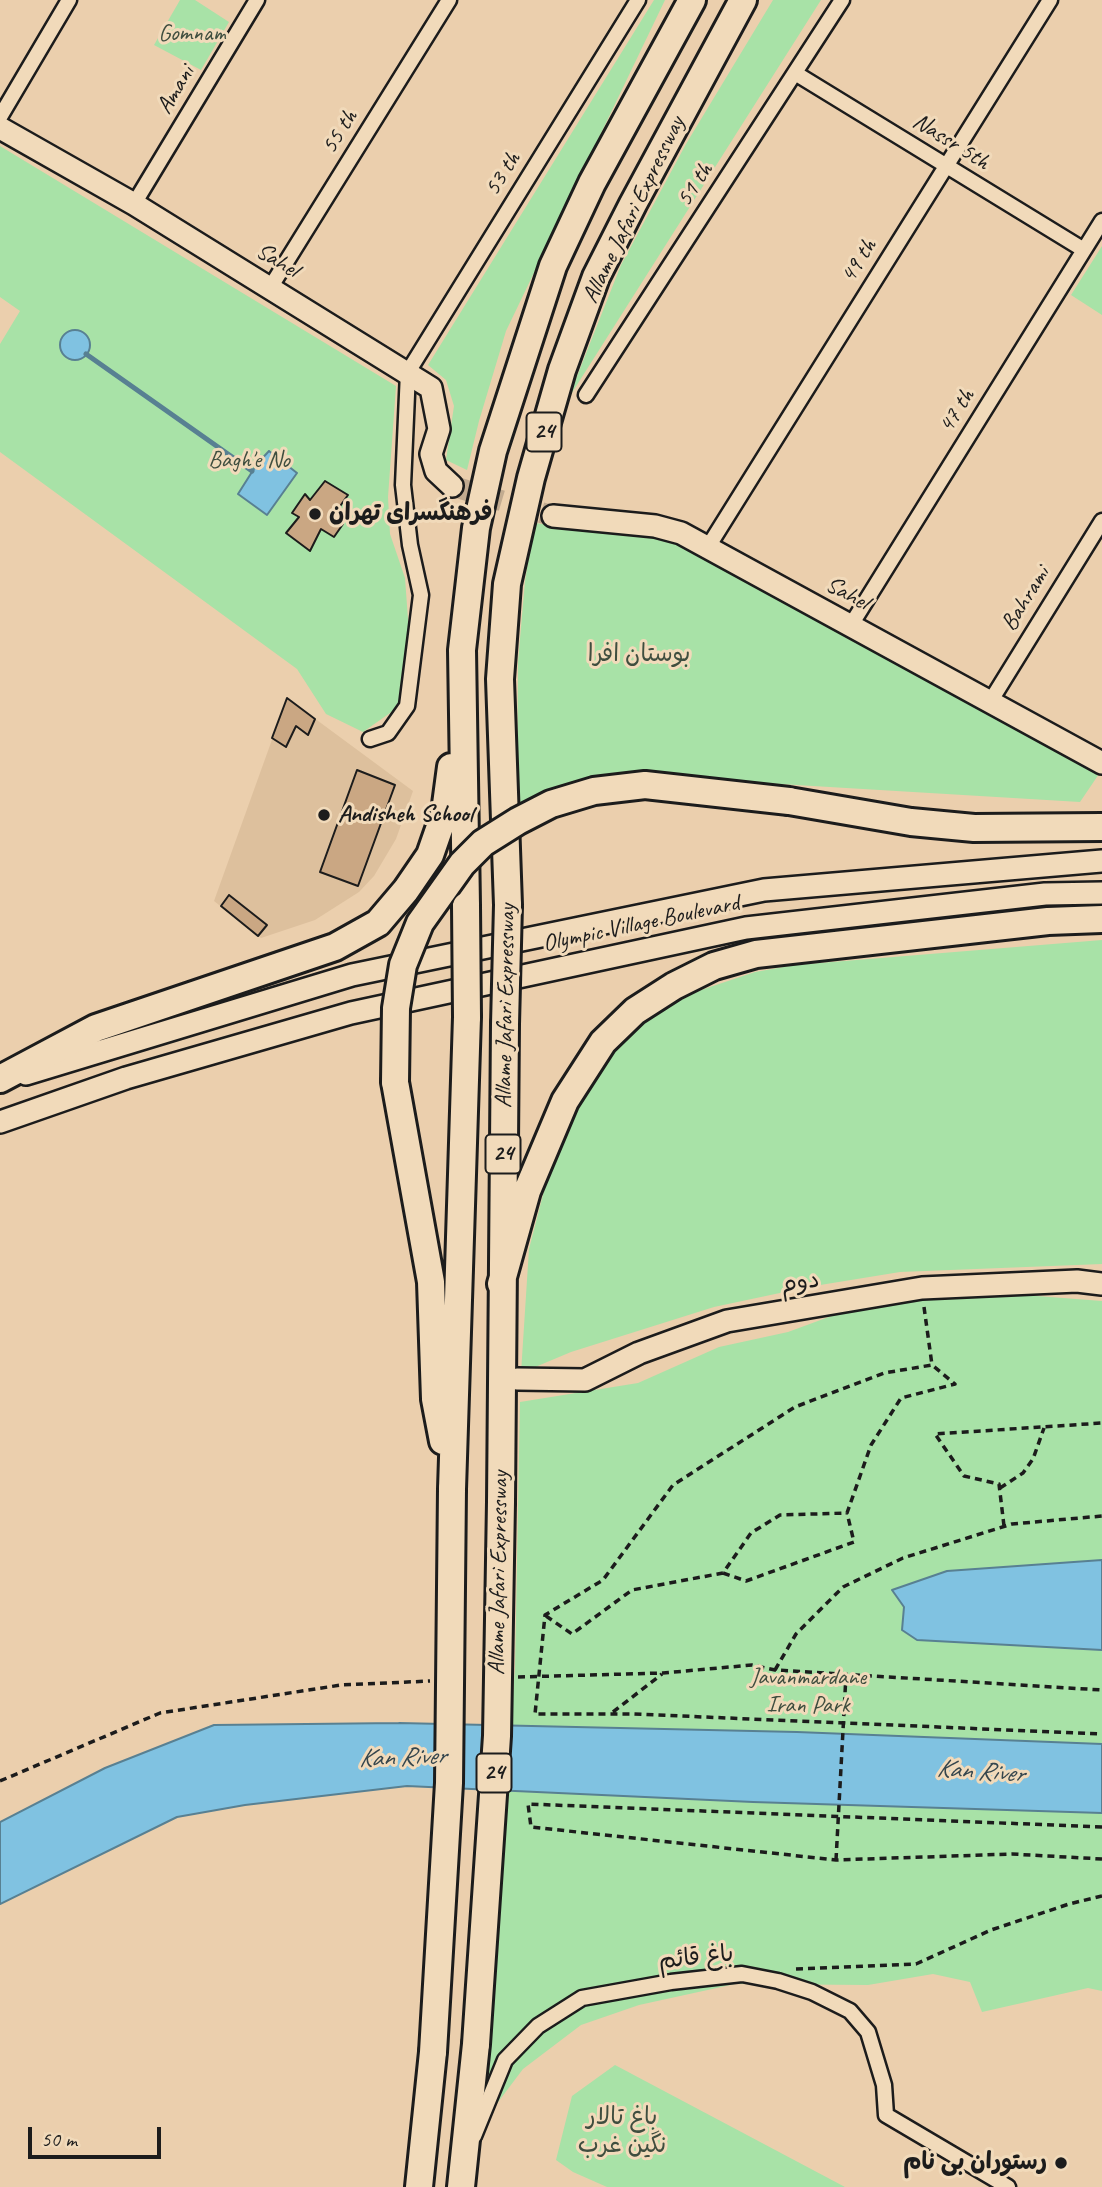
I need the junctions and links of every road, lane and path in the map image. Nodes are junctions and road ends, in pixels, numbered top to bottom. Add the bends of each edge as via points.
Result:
1 (69, 0) edge
2 (257, 0) edge
3 (449, 0) edge
4 (638, 0) edge
5 (691, 0) edge
6 (743, 0) edge
7 (842, 0) edge
8 (1050, 0) edge
9 (795, 73) junction
10 (0, 117) edge
11 (0, 128) edge
12 (946, 166) junction
13 (134, 204) junction
14 (1102, 221) edge
15 (1084, 250) junction
16 (270, 288) junction
17 (408, 372) junction
18 (586, 395) dead end
19 (452, 486) tunnel mouth
20 (553, 516) tunnel mouth
21 (1102, 521) edge
22 (708, 547) junction
23 (851, 625) junction
24 (462, 650) junction
25 (990, 702) junction
26 (370, 739) dead end
27 (1102, 763) edge
28 (1102, 827) edge
29 (1102, 861) edge
30 (1102, 893) edge
31 (1102, 919) edge
32 (0, 1080) edge
33 (0, 1122) edge
34 (501, 1284) junction
35 (1102, 1284) edge
36 (922, 1288) junction
37 (932, 1365) junction
38 (517, 1379) dead end
39 (1102, 1423) edge
40 (1044, 1427) junction
41 (1000, 1488) junction
42 (453, 1489) junction
43 (847, 1513) junction
44 (1102, 1516) edge
45 (1004, 1526) junction
46 (723, 1573) junction
47 (545, 1615) junction
48 (775, 1670) junction
49 (663, 1673) junction
50 (846, 1675) junction
51 (538, 1676) junction
52 (512, 1677) dead end
53 (433, 1681) dead end
54 (1102, 1690) edge
55 (611, 1713) junction
56 (1102, 1734) edge
57 (0, 1781) edge
58 (1102, 1827) edge
59 (1102, 1859) edge
60 (836, 1860) junction
61 (1102, 1896) edge
62 (790, 1970) dead end
63 (462, 2175) edge
64 (419, 2187) edge
65 (1008, 2187) edge

1 - 10 street
2 - 13 street, Amani
3 - 16 street, 55 th
4 - 17 street, 53 th
5 - 24 highway, Allame Jafari Expressway / 24 via 592,183 553,266 493,451 476,528
6 - 34 highway, Allame Jafari Expressway / 24, bridge via 596,278 562,370 507,584 500,679 508,905
7 - 9 street, 51 th
8 - 12 street, 49 th
9 - 12 street, Nassr 5th
9 - 18 street, 51 th
11 - 13 main road, Sahel
12 - 15 street, Nassr 5th
12 - 22 street, 49 th
13 - 16 main road, Sahel
14 - 15 street, 47 th
15 - 23 street, 47 th
16 - 17 main road, Sahel
17 - 19 main road, Sahel via 431,388 439,429 431,454 436,471
17 - 26 street via 403,485 421,595 407,706 388,733
20 - 22 main road, Sahel via 655,526
21 - 25 street, Bahrami
22 - 23 main road, Sahel
23 - 25 main road, Sahel
24 - 32 highway via 445,812 430,855 377,923 335,947 96,1028
24 - 42 highway, Allame Jafari Expressway / 24, bridge via 467,1017
25 - 27 main road, Sahel
28 - 42 highway, bridge via 974,828 645,785 594,791 551,804 484,843 462,864 420,923 403,965 396,1008 395,1082 430,1282 435,1399
29 - 32 main road, Olympic Village Boulevard via 764,890 352,975
30 - 33 main road, Olympic Village Boulevard via 1045,894 746,928 351,1013 126,1077
31 - 34 highway via 756,954 714,966 674,986 635,1011 603,1042 565,1101 527,1191
34 - 63 highway, Allame Jafari Expressway / 24, bridge via 497,1736 476,2044
35 - 36 main road, دوم via 1077,1281
36 - 37 path
36 - 38 main road, دوم via 727,1321 639,1353 585,1380
37 - 43 path via 955,1384 901,1398 871,1445
37 - 47 path via 884,1374 795,1407 673,1485 603,1580
39 - 40 path
40 - 41 path via 1023,1474
40 - 41 path via 935,1434 964,1476
41 - 45 path
42 - 64 highway, Allame Jafari Expressway / 24, bridge via 449,1783 433,2052
43 - 46 path via 780,1515 751,1533
43 - 46 path via 854,1542 746,1581
44 - 45 path
45 - 48 path via 903,1558 843,1587 796,1634
46 - 47 path via 632,1590 572,1634
47 - 51 path
48 - 49 path via 751,1665
48 - 50 path
49 - 51 path
49 - 55 path
50 - 54 path
50 - 60 path, bridge
51 - 52 path
51 - 55 path via 535,1714
53 - 57 path via 341,1685 160,1713
55 - 56 path
58 - 60 path via 528,1804 531,1827
59 - 60 path via 1012,1854
61 - 62 path via 991,1930 916,1964
63 - 65 street, باغ قائم via 505,2060 538,2026 582,1998 742,1974 812,1992 850,2011 868,2032 884,2085 886,2115

